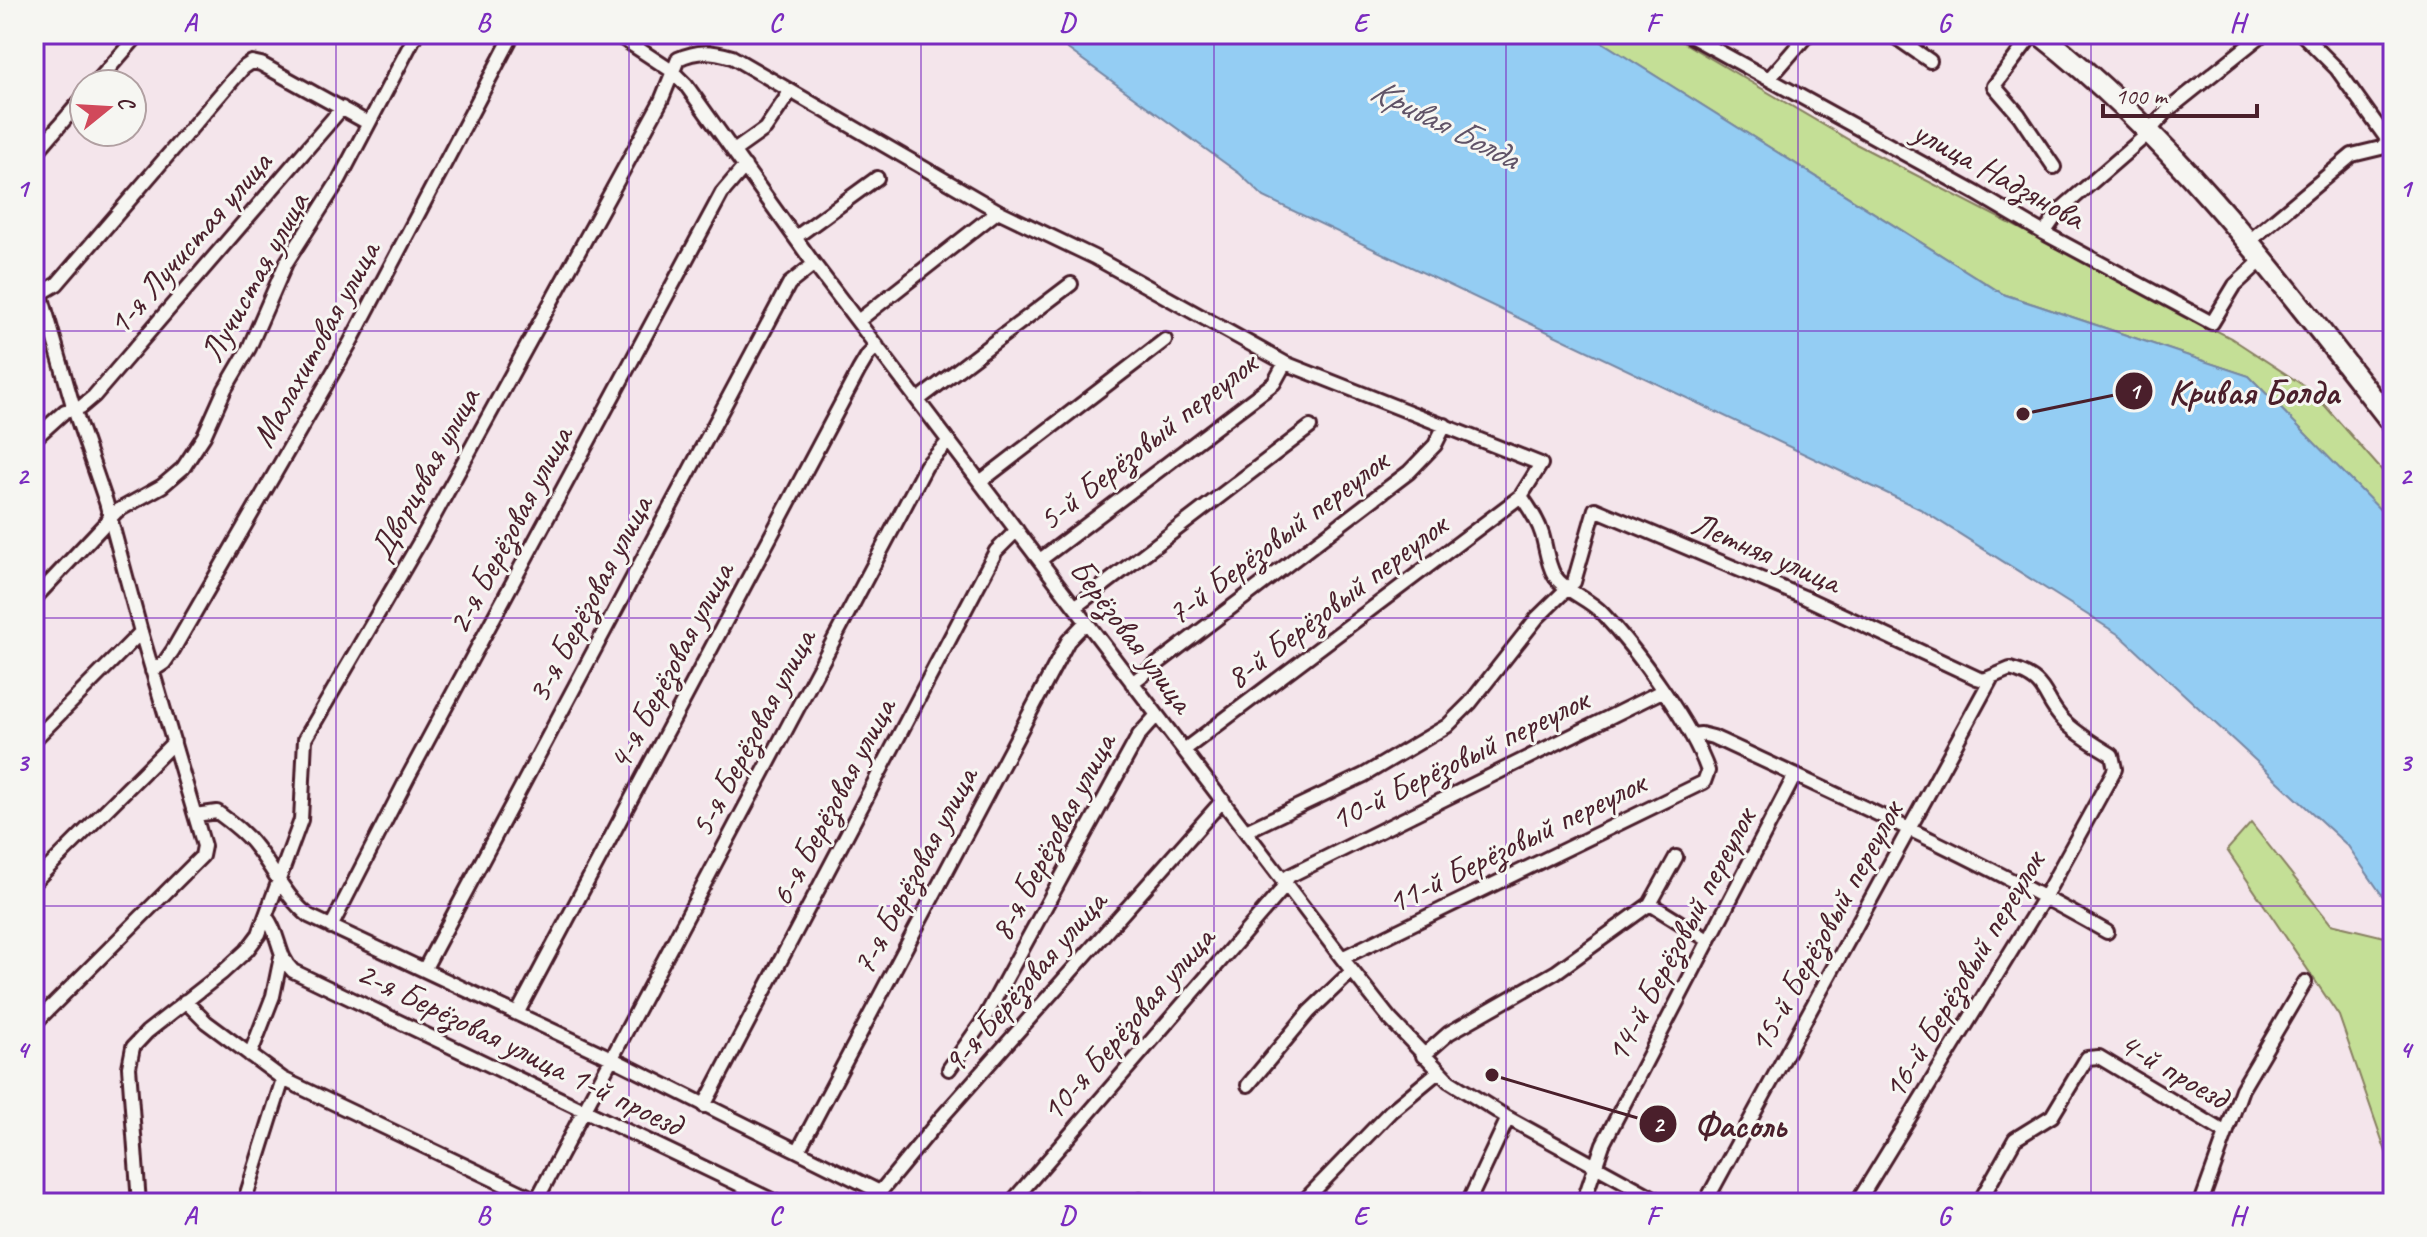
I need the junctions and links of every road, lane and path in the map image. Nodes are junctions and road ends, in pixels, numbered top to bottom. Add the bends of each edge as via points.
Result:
1 (139, 34) edge
2 (416, 34) edge
3 (513, 34) edge
4 (616, 34) edge
5 (1687, 34) edge
6 (1808, 34) edge
7 (1891, 34) edge
8 (2033, 34) edge
9 (2040, 34) edge
10 (2263, 34) edge
11 (2302, 34) edge
12 (1930, 61) dead end
13 (109, 68) edge
14 (672, 71) junction
15 (1769, 79) junction
16 (790, 92) junction
17 (342, 108) junction
18 (68, 116) edge
19 (368, 123) junction
20 (2147, 131) junction
21 (2391, 141) edge
22 (734, 151) junction
23 (34, 155) edge
24 (745, 166) junction
25 (2054, 167) dead end
26 (877, 178) dead end
27 (998, 211) junction
28 (2044, 233) junction
29 (796, 237) junction
30 (2248, 242) junction
31 (2263, 259) junction
32 (814, 264) junction
33 (34, 270) edge
34 (1071, 284) dead end
35 (37, 295) edge
36 (858, 321) junction
37 (1165, 340) dead end
38 (877, 346) junction
39 (1285, 363) junction
40 (918, 400) junction
41 (74, 409) junction
42 (2393, 424) edge
43 (1445, 425) junction
44 (1310, 427) dead end
45 (34, 439) edge
46 (949, 441) junction
47 (980, 482) junction
48 (1521, 496) junction
49 (110, 519) junction
50 (1017, 530) junction
51 (1040, 560) junction
52 (1567, 589) junction
53 (34, 599) edge
54 (1075, 607) junction
55 (1086, 622) junction
56 (141, 632) junction
57 (152, 671) junction
58 (1992, 677) junction
59 (1132, 683) junction
60 (1662, 691) junction
61 (1157, 715) junction
62 (1691, 735) junction
63 (34, 740) edge
64 (174, 742) junction
65 (1184, 750) junction
66 (1795, 775) junction
67 (1223, 800) junction
68 (195, 815) junction
69 (1911, 828) junction
70 (1246, 831) junction
71 (1676, 857) dead end
72 (280, 880) junction
73 (34, 882) edge
74 (1285, 882) junction
75 (2045, 896) junction
76 (1650, 904) junction
77 (267, 918) junction
78 (331, 927) junction
79 (2107, 932) dead end
80 (1708, 940) junction
81 (281, 957) junction
82 (1342, 958) junction
83 (424, 970) junction
84 (1352, 971) junction
85 (2305, 982) dead end
86 (185, 1001) junction
87 (517, 1014) junction
88 (34, 1024) edge
89 (250, 1055) junction
90 (1423, 1056) junction
91 (611, 1058) junction
92 (949, 1069) dead end
93 (1438, 1072) junction
94 (283, 1079) junction
95 (1248, 1085) dead end
96 (704, 1106) junction
97 (585, 1110) junction
98 (1508, 1118) junction
99 (2226, 1133) junction
100 (798, 1151) junction
101 (1595, 1165) junction
102 (878, 1191) junction
103 (538, 1202) edge
104 (139, 1203) edge
105 (245, 1203) edge
106 (778, 1203) edge
107 (871, 1203) edge
108 (1011, 1203) edge
109 (1302, 1203) edge
110 (1468, 1203) edge
111 (1583, 1203) edge
112 (1663, 1203) edge
113 (1705, 1203) edge
114 (1857, 1203) edge
115 (1979, 1203) edge
116 (2201, 1203) edge

1 - 13 street
2 - 19 street, Лучистая улица
3 - 57 street, Малахитовая улица via 290,449 173,650
4 - 14 street, Берёзовая улица
5 - 15 street, улица Надзянова
6 - 15 street
7 - 12 street
8 - 25 street via 1994,86
9 - 20 main road
10 - 20 street
11 - 21 street via 2337,69
14 - 16 street via 678,59 709,50 732,57
14 - 22 street, Берёзовая улица
14 - 72 street, Дворцовая улица via 661,101 422,538 305,739 301,820
15 - 28 street, улица Надзянова
16 - 22 street via 765,129
16 - 27 street
17 - 19 street
17 - 35 street via 252,62 57,284
17 - 41 street, 1-я Лучистая улица via 94,396
18 - 23 street
19 - 49 street, Лучистая улица via 286,263 204,436 174,477
20 - 28 street via 2060,210
20 - 30 main road
21 - 30 street via 2352,155
22 - 24 street, Берёзовая улица
24 - 29 street, Берёзовая улица
24 - 78 street, 2-я Берёзовая улица via 722,193
26 - 29 street
27 - 36 street
27 - 39 street via 1094,257
28 - 31 street, улица Надзянова via 2212,323 2235,285
29 - 32 street, Берёзовая улица
30 - 31 main road
31 - 42 main road
32 - 36 street, Берёзовая улица
32 - 83 street, 3-я Берёзовая улица via 789,284
33 - 35 street
34 - 40 street
35 - 41 street
36 - 38 street, Берёзовая улица
37 - 47 street
38 - 40 street, Берёзовая улица
38 - 87 street, 4-я Берёзовая улица via 859,370
39 - 43 street
39 - 51 street, 5-й Берёзовый переулок via 1274,383
40 - 46 street, Берёзовая улица
41 - 45 street, 1-я Лучистая улица via 56,417
41 - 49 street
43 - 48 street via 1541,464
43 - 59 street, 7-й Берёзовый переулок via 1409,472
44 - 54 street
46 - 47 street, Берёзовая улица
46 - 91 street, 5-я Берёзовая улица via 926,466
47 - 50 street, Берёзовая улица
48 - 52 street via 1542,532 1555,577
48 - 65 street, 8-й Берёзовый переулок
49 - 53 street, Лучистая улица
49 - 56 street
50 - 51 street, Берёзовая улица
50 - 96 street, 6-я Берёзовая улица via 996,551
51 - 54 street, Берёзовая улица
52 - 58 street, Летняя улица via 1579,570 1595,509 1977,678
52 - 60 street via 1604,614
52 - 70 street via 1447,726 1364,775
54 - 55 street, Берёзовая улица
55 - 59 street, Берёзовая улица
55 - 100 street, 7-я Берёзовая улица via 1068,641
56 - 57 street
56 - 63 street
57 - 64 street
58 - 69 street, 15-й Берёзовый переулок
58 - 75 street, 16-й Берёзовый переулок via 2010,669 2041,684 2068,724 2112,755 2116,765
59 - 61 street, Берёзовая улица
60 - 62 street
60 - 74 street, 10-й Берёзовый переулок via 1297,870
61 - 65 street, Берёзовая улица
61 - 92 street, 8-я Берёзовая улица via 1139,735 983,1021
62 - 66 street via 1713,737
62 - 82 street, 11-й Берёзовый переулок via 1708,771 1704,782
64 - 68 street
64 - 73 street
65 - 67 street, Берёзовая улица
66 - 69 street
66 - 80 street, 14-й Берёзовый переулок
67 - 70 street, Берёзовая улица
67 - 102 street, 9-я Берёзовая улица
68 - 72 street via 217,812 255,845
68 - 88 street via 202,856
69 - 75 street
69 - 113 street, 15-й Берёзовый переулок
70 - 74 street, Берёзовая улица
71 - 76 street
72 - 77 street, Дворцовая улица
72 - 78 street via 298,907
74 - 82 street, Берёзовая улица
74 - 108 street, 10-я Берёзовая улица
75 - 79 street
75 - 114 street, 16-й Берёзовый переулок
76 - 80 street
76 - 90 street via 1556,972 1449,1033
77 - 81 street
77 - 86 street, Дворцовая улица via 247,950
78 - 83 street
80 - 101 street, 14-й Берёзовый переулок
81 - 89 street via 273,996
81 - 97 street, 2-я Берёзовая улица 1-й проезд via 293,971
82 - 84 street, Берёзовая улица
83 - 87 street
84 - 90 street, Берёзовая улица
84 - 95 street via 1309,1012
85 - 99 street via 2242,1089
86 - 89 street
86 - 104 street, Дворцовая улица via 133,1047 129,1067
87 - 91 street
89 - 94 street
90 - 93 street, Берёзовая улица
91 - 96 street
91 - 97 street, 5-я Берёзовая улица
93 - 98 street, Берёзовая улица
93 - 109 street via 1391,1111
94 - 103 street
94 - 105 street
96 - 100 street
97 - 103 street, 5-я Берёзовая улица
97 - 106 street, 2-я Берёзовая улица 1-й проезд
98 - 101 street, Берёзовая улица
98 - 110 street
99 - 115 street, 4-й проезд via 2093,1055 2052,1116 2015,1139
99 - 116 street
100 - 102 street
101 - 111 street, 14-й Берёзовый переулок
101 - 112 street, Берёзовая улица
102 - 107 street, 9-я Берёзовая улица

